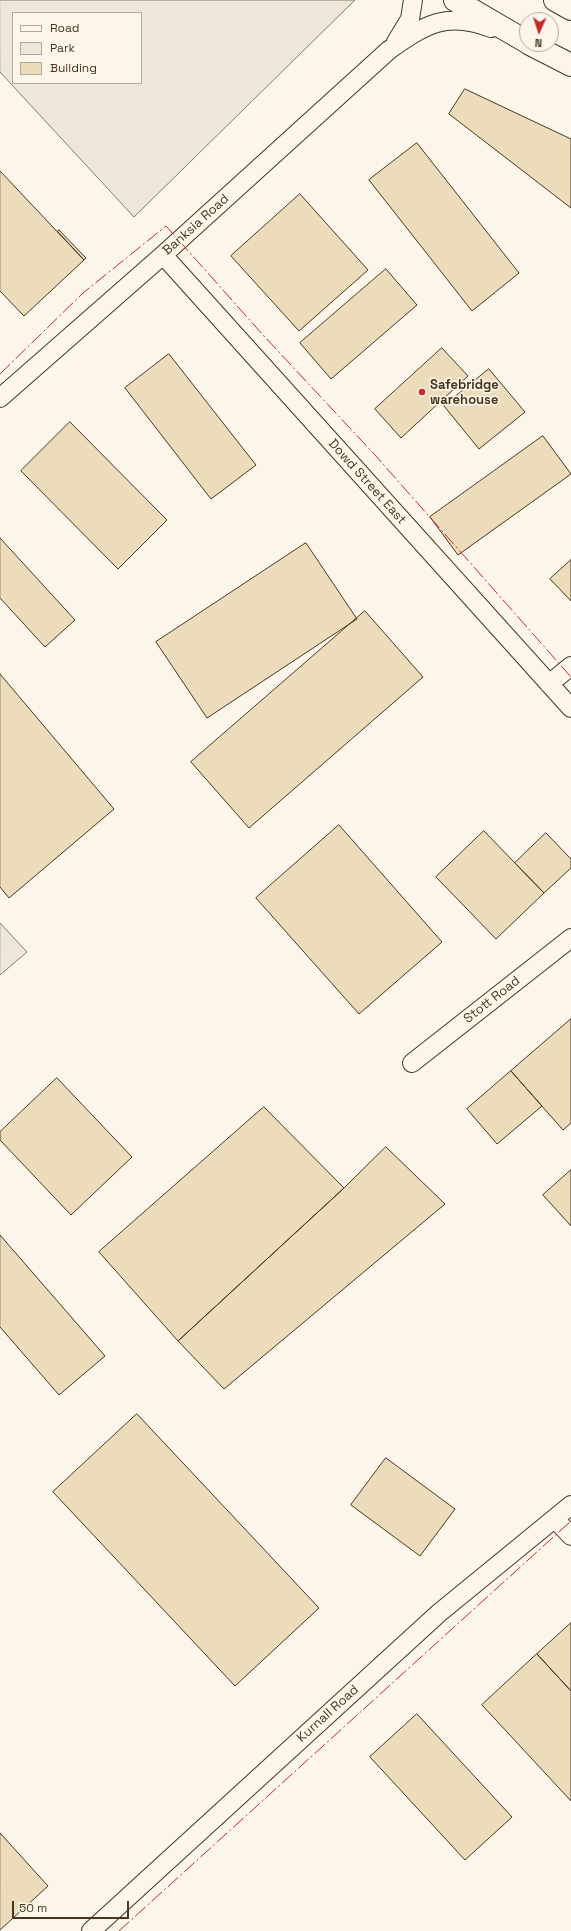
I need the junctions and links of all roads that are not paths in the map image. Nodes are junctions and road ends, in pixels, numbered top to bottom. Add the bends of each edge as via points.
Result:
1 (413, 0) edge
2 (455, 0) edge
3 (555, 0) edge
4 (571, 9) edge
5 (519, 37) edge
6 (519, 39) edge
7 (389, 50) junction
8 (546, 52) edge
9 (571, 65) edge
10 (163, 255) junction
11 (0, 398) edge
12 (571, 666) edge
13 (549, 684) junction
14 (571, 708) edge
15 (571, 938) edge
16 (412, 1063) dead end
17 (571, 1504) edge
18 (555, 1519) junction
19 (571, 1536) edge
20 (91, 1931) edge

1 - 7 street, Banksia Road via 410,19 401,36
2 - 5 highway
3 - 4 highway
6 - 7 street, Banksia Road via 473,21 453,19 430,25
7 - 10 street, Banksia Road
8 - 9 highway
10 - 11 street, Banksia Road
10 - 13 street, Dowd Street East
12 - 13 street
13 - 14 street, Dowd Street East
15 - 16 street, Stott Road
17 - 18 street, Kurnall Road
18 - 19 street
18 - 20 street, Kurnall Road via 439,1613

